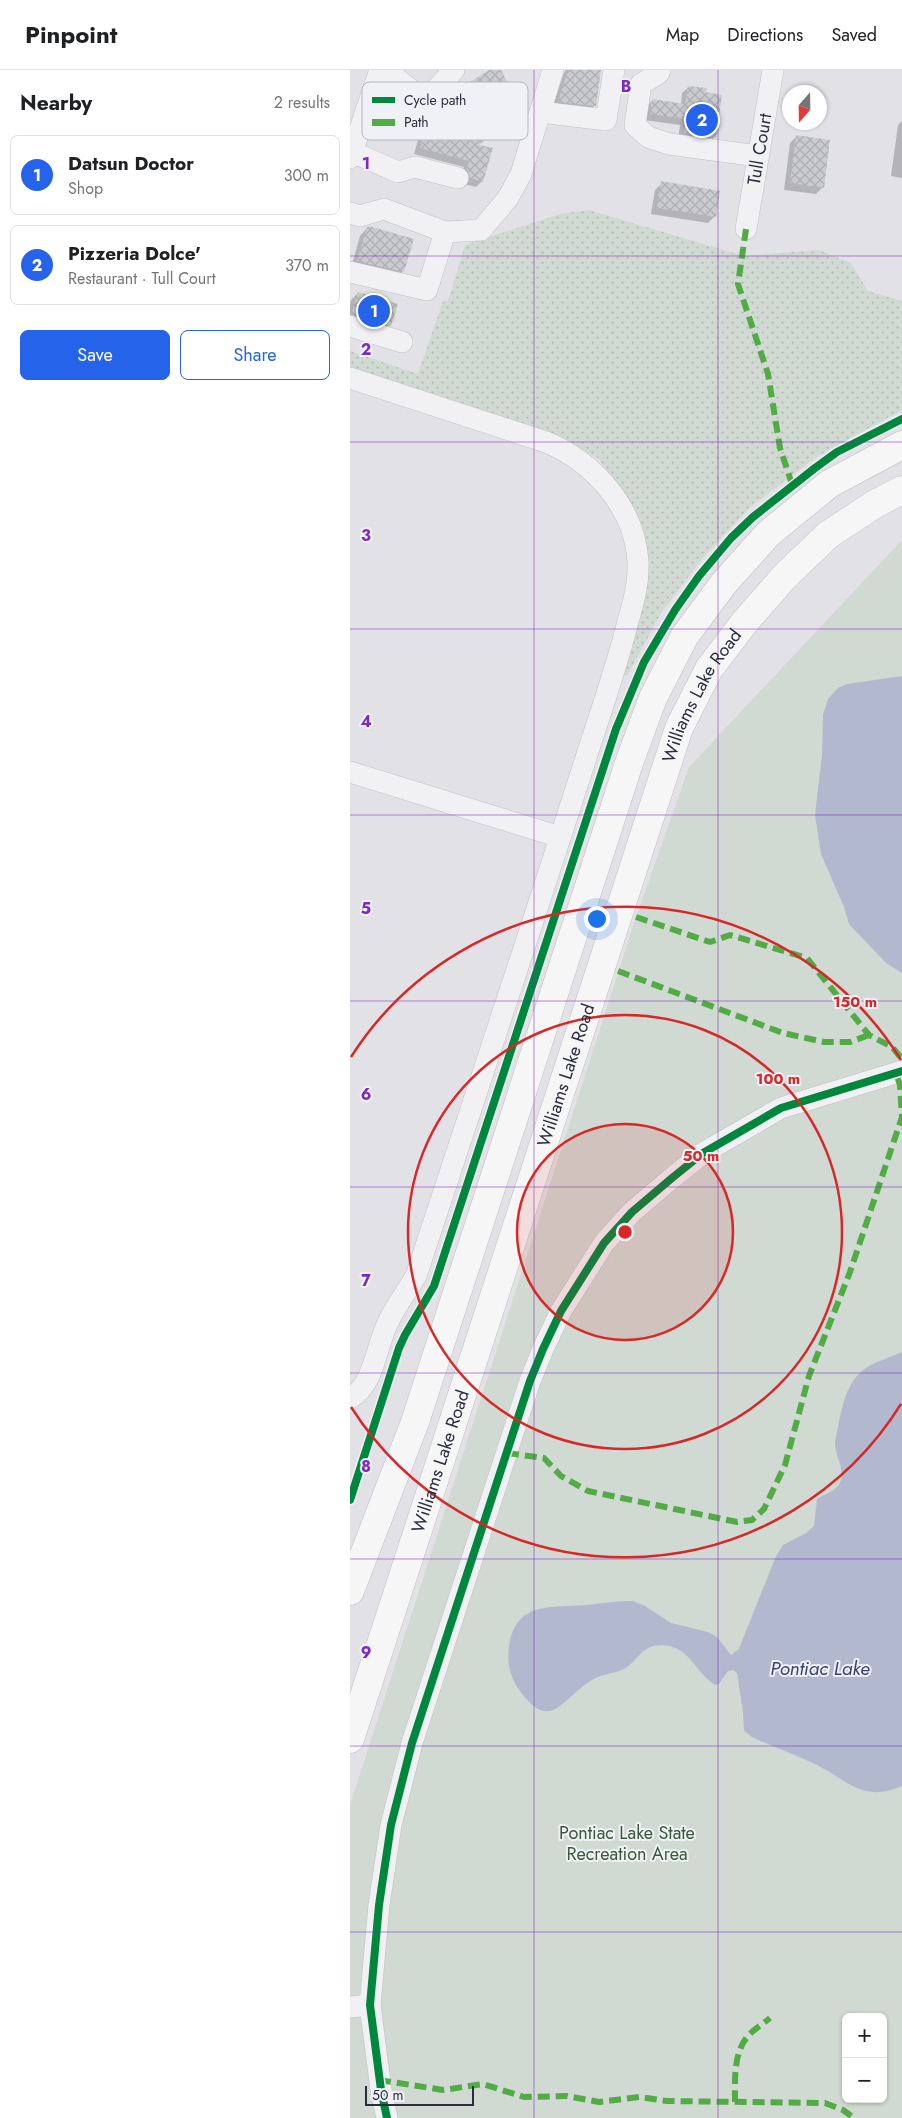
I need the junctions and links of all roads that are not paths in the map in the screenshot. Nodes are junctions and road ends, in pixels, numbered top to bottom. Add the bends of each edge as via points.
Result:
1 (381, 70) edge
2 (454, 70) edge
3 (553, 70) edge
4 (614, 70) edge
5 (660, 70) edge
6 (773, 70) edge
7 (377, 82) edge
8 (401, 82) edge
9 (442, 82) edge
10 (540, 112) junction
11 (362, 124) edge
12 (351, 155) edge
13 (758, 156) junction
14 (458, 178) dead end
15 (350, 214) edge
16 (746, 229) dead end
17 (445, 232) junction
18 (350, 272) edge
19 (350, 326) edge
20 (402, 342) dead end
21 (350, 378) edge
22 (902, 445) edge
23 (902, 490) edge
24 (350, 772) edge
25 (560, 837) junction
26 (902, 1071) edge
27 (350, 1398) edge
28 (350, 1591) edge
29 (350, 1739) edge
30 (360, 2006) edge
31 (387, 2118) edge

1 - 7 street
1 - 8 street
2 - 9 street
3 - 10 street
4 - 10 street via 606,120
5 - 13 street via 641,84 634,125 648,138 669,144
6 - 13 street, Tull Court
10 - 17 street via 521,174 508,198 480,230
11 - 12 street
12 - 14 street via 398,172 416,167
13 - 16 street, Tull Court
15 - 17 street via 360,216 384,209
17 - 18 street via 427,290
19 - 20 street
21 - 25 street via 561,448 601,480 626,515 638,560 638,582 622,644
22 - 28 main road, Williams Lake Road via 829,484 768,534 724,583 684,637 653,698 414,1422
23 - 29 main road, Williams Lake Road via 828,535 784,576 709,669 678,728
24 - 25 street
25 - 27 street via 416,1276 386,1326 375,1361 359,1394
26 - 30 street via 781,1108 703,1153 632,1212 604,1244 561,1311 530,1381 412,1743 382,1880
30 - 31 street

